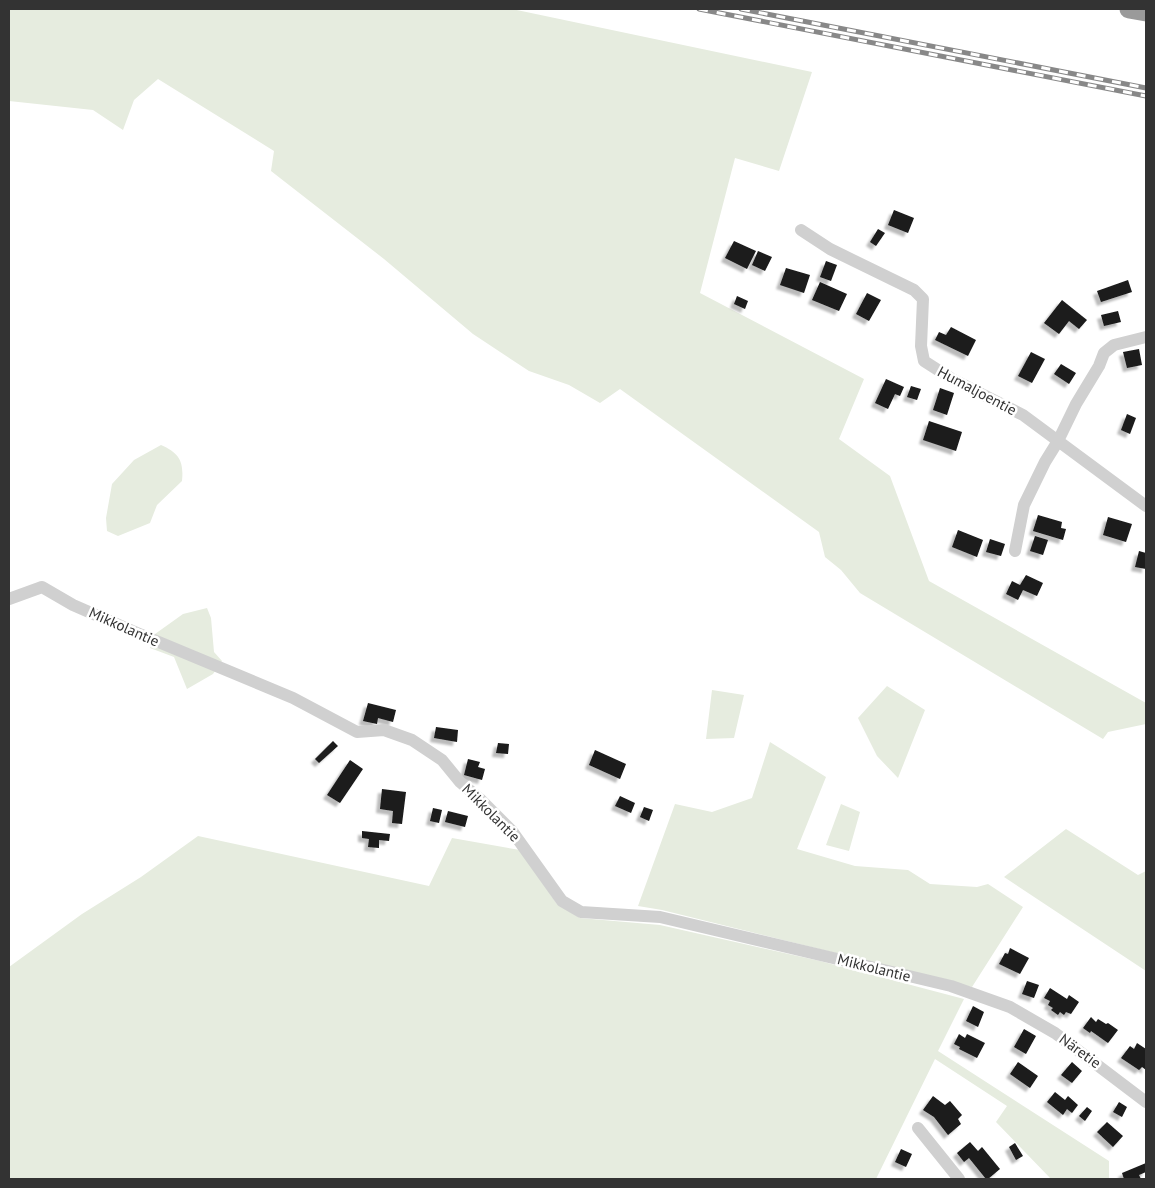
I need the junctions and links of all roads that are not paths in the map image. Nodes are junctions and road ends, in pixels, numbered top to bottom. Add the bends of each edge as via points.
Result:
1 (1129, 9) edge
2 (1146, 12) edge
3 (801, 230) dead end
4 (1146, 337) edge
5 (1058, 441) junction
6 (1146, 506) edge
7 (1015, 551) dead end
8 (9, 599) edge
9 (1010, 1007) joint
10 (1146, 1102) edge
11 (918, 1128) dead end
12 (958, 1179) edge

1 - 2 highway
3 - 5 street, Humaljoentie via 830,249 914,290 922,299 921,346 924,361 1023,415
4 - 5 street via 1114,345 1104,354
5 - 6 street, Humaljoentie
5 - 7 street via 1024,505
8 - 9 street, Mikkolantie via 42,587 136,633 293,698 357,732 384,730 412,740 442,760 460,782 512,831 562,901 581,912 670,919 951,986
9 - 10 street, Näretie via 1055,1033
11 - 12 street

